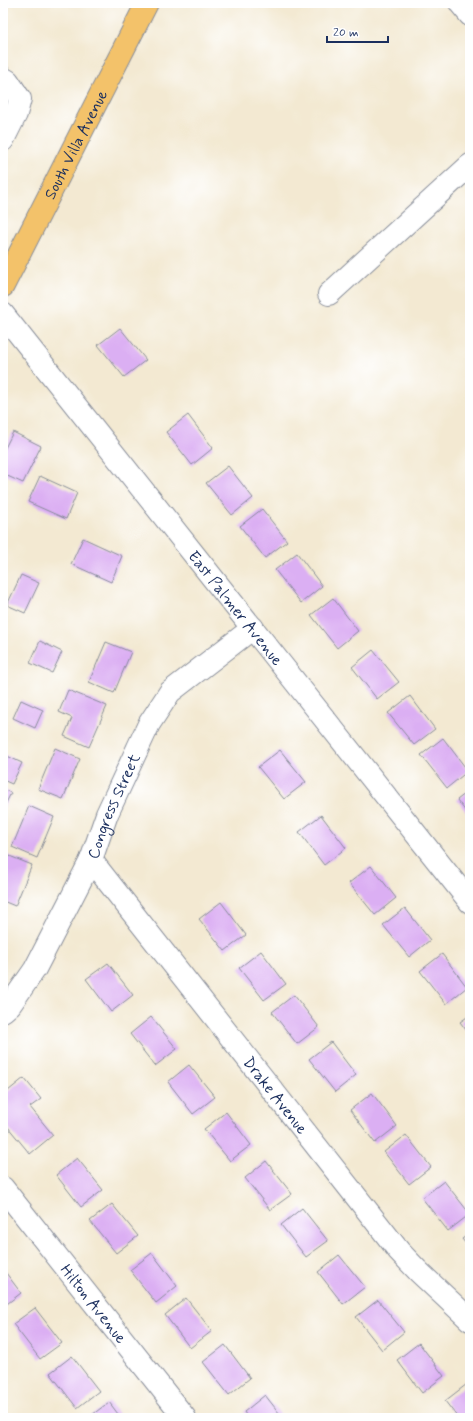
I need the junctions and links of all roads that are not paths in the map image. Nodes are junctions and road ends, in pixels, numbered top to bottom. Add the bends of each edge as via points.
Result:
1 (147, 3) edge
2 (460, 3) edge
3 (470, 15) edge
4 (3, 78) edge
5 (3, 140) edge
6 (470, 166) edge
7 (8, 263) edge
8 (3, 286) edge
9 (329, 294) dead end
10 (3, 314) edge
11 (253, 628) junction
12 (91, 860) junction
13 (470, 902) edge
14 (3, 1011) edge
15 (3, 1188) edge
16 (470, 1320) edge
17 (185, 1418) edge

1 - 7 main road, South Villa Avenue
2 - 3 street
4 - 5 street via 20,99 16,114
6 - 9 street
7 - 8 main road, South Villa Avenue
10 - 11 street, East Palmer Avenue
11 - 12 street, Congress Street via 170,692 149,724 107,814
11 - 13 street, East Palmer Avenue
12 - 14 street, Congress Street via 35,969
12 - 16 street, Drake Avenue via 399,1251
15 - 17 street, Hilton Avenue

